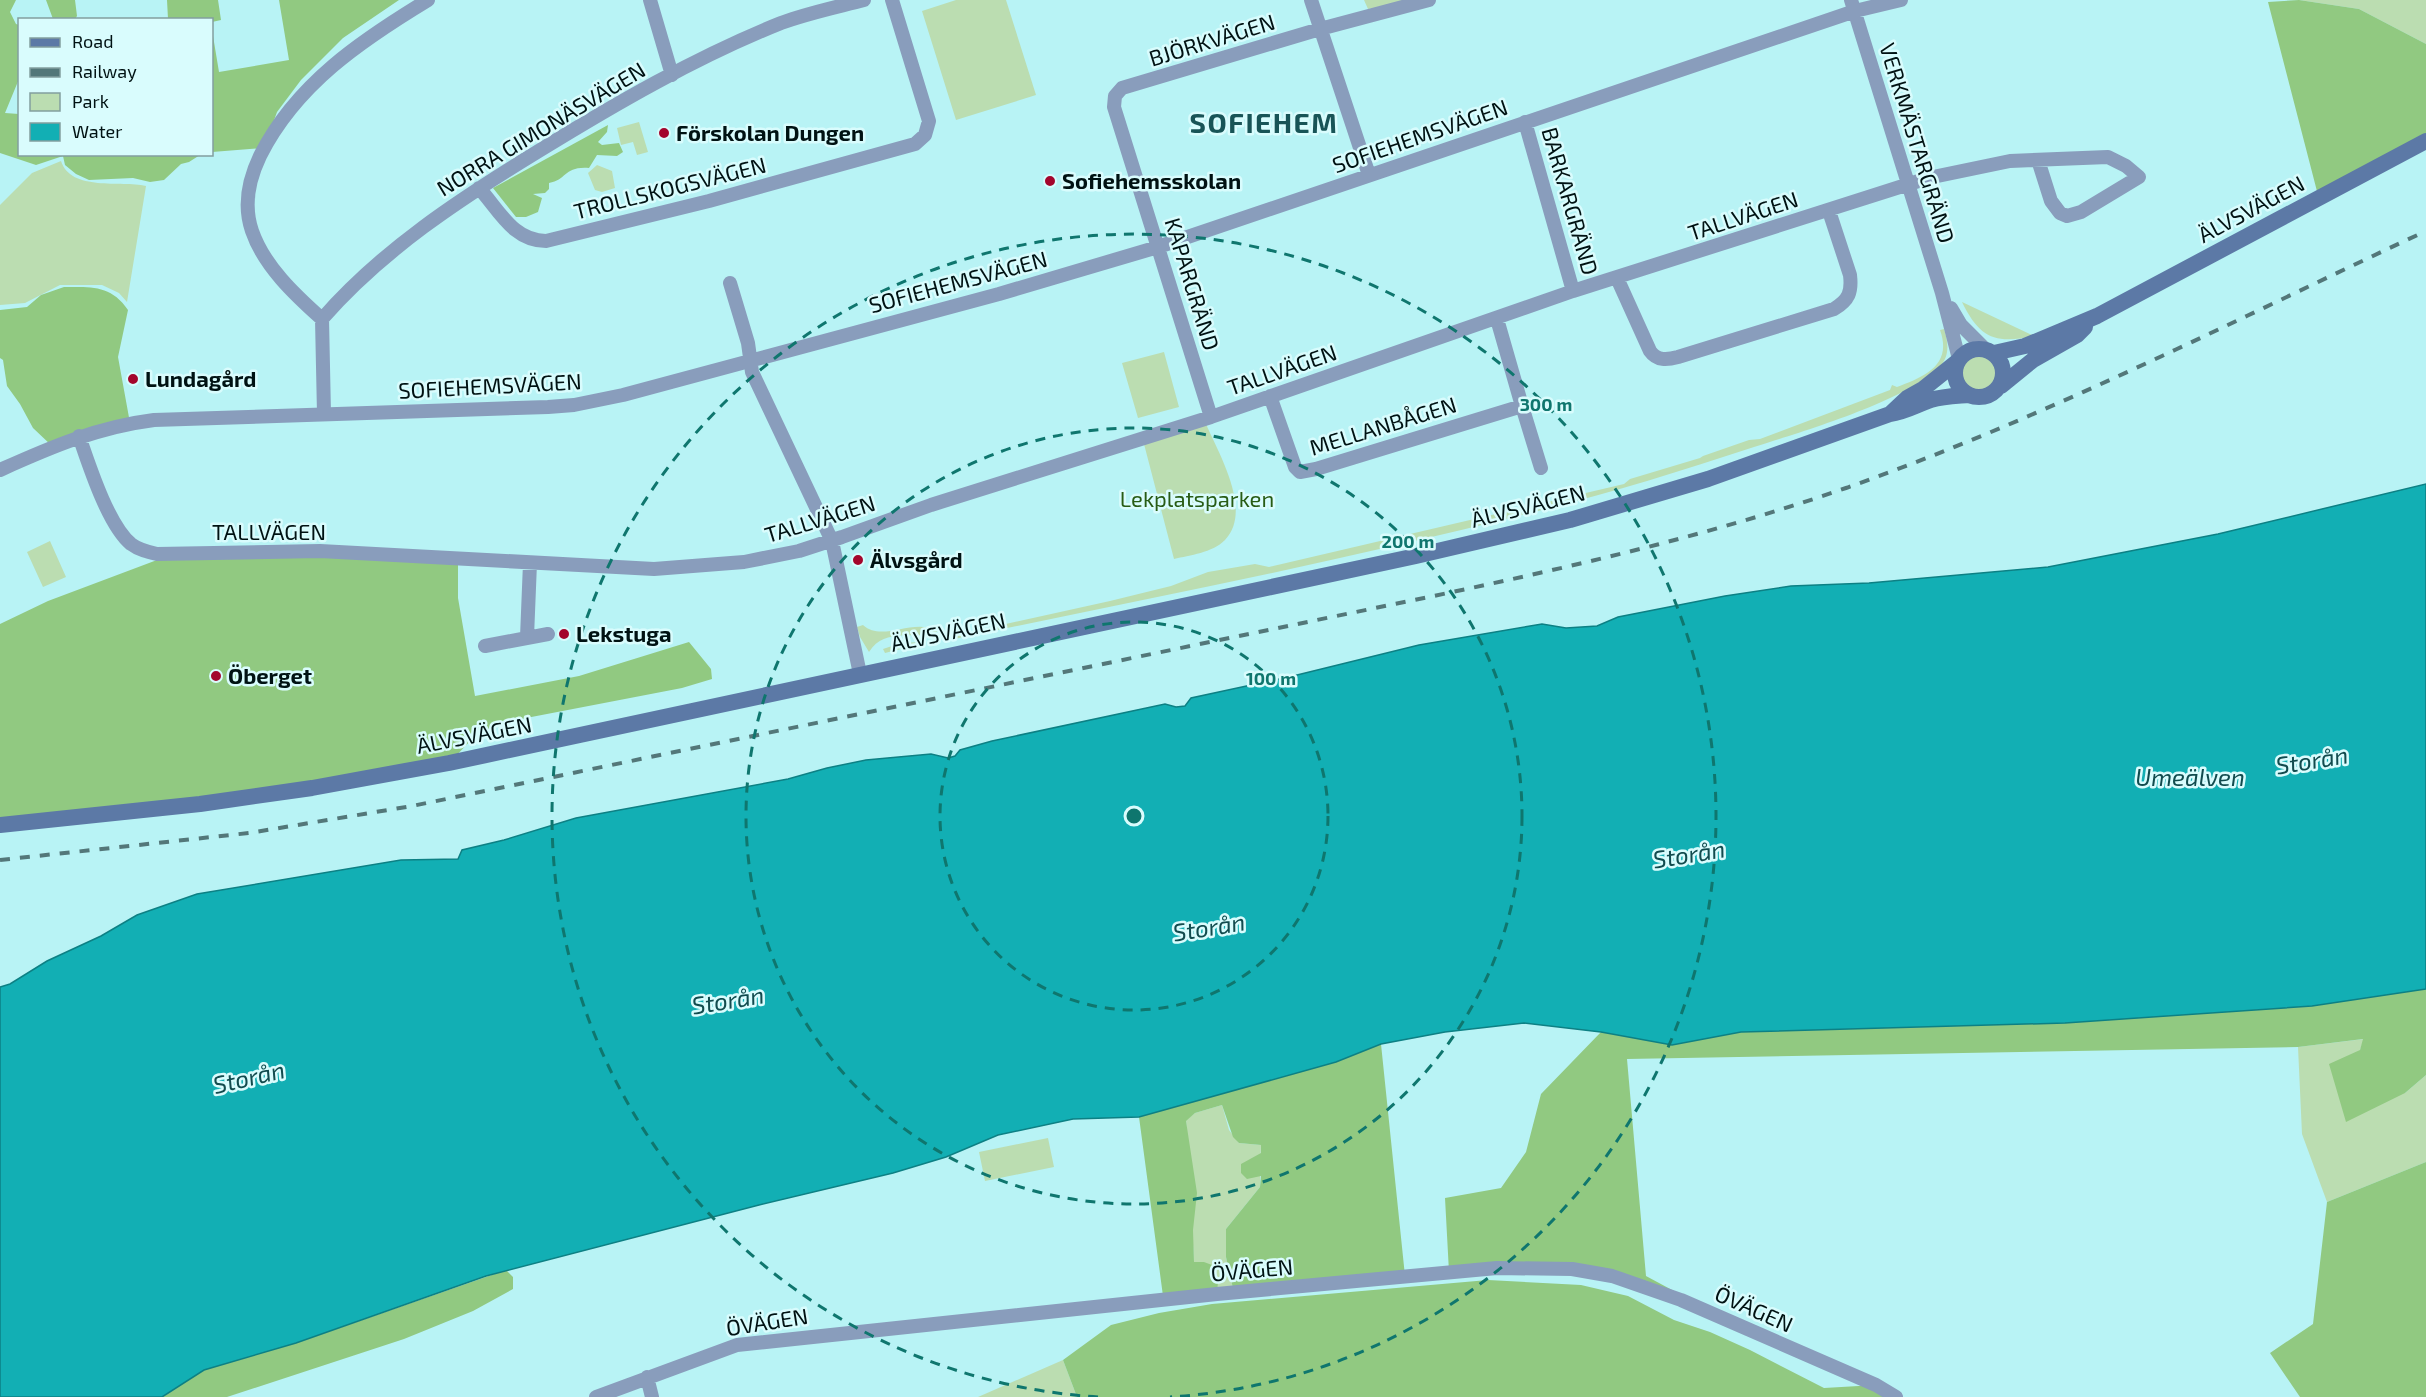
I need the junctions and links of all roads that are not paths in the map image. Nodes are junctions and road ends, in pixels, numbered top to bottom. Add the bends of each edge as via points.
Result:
1 (428, 0) edge
2 (650, 0) edge
3 (864, 0) edge
4 (892, 0) edge
5 (1311, 0) edge
6 (1429, 0) edge
7 (1901, 0) edge
8 (1853, 6) edge
9 (1320, 29) junction
10 (672, 75) junction
11 (1115, 96) joint
12 (1525, 122) junction
13 (2426, 141) edge
14 (2038, 160) junction
15 (1369, 175) junction
16 (1908, 184) junction
17 (480, 188) junction
18 (1829, 211) junction
19 (1158, 247) junction
20 (1617, 278) junction
21 (730, 283) dead end
22 (1574, 291) junction
23 (1944, 299) junction
24 (2097, 316) junction
25 (322, 319) junction
26 (1497, 319) junction
27 (1990, 351) junction
28 (1958, 360) junction
29 (750, 361) junction
30 (2001, 386) junction
31 (1969, 395) junction
32 (1270, 396) junction
33 (1522, 406) junction
34 (324, 414) junction
35 (1890, 414) junction
36 (1211, 417) junction
37 (79, 436) junction
38 (1541, 468) dead end
39 (0, 470) edge
40 (832, 541) junction
41 (530, 563) junction
42 (548, 634) dead end
43 (527, 637) junction
44 (485, 646) dead end
45 (860, 674) junction
46 (0, 825) edge
47 (647, 1377) junction
48 (596, 1397) edge
49 (652, 1397) edge
50 (1896, 1397) edge

1 - 25 street via 371,36 310,85 277,125 250,180 248,217 257,244 283,280
2 - 10 street
3 - 10 street, NORRA GIMONÄSVÄGEN via 784,22
4 - 17 street, TROLLSKOGSVÄGEN via 929,121 925,135 915,144 546,241 516,232
5 - 9 street
6 - 9 street, BJÖRKVÄGEN
7 - 8 street, SOFIEHEMSVÄGEN
8 - 12 street, SOFIEHEMSVÄGEN
8 - 16 street, VERKMÄSTARGRÄND
9 - 11 street, BJÖRKVÄGEN via 1122,88
9 - 15 street
10 - 17 street, NORRA GIMONÄSVÄGEN via 582,124
11 - 19 street, KAPARGRÄND via 1114,107
12 - 15 street, SOFIEHEMSVÄGEN
12 - 22 street, BARKARGRÄND
13 - 24 main road, ÄLVSVÄGEN
14 - 14 street, TALLVÄGEN via 2051,201 2067,216 2081,212 2139,177 2108,157
14 - 16 street, TALLVÄGEN via 1995,163
15 - 19 street, SOFIEHEMSVÄGEN
16 - 18 street, TALLVÄGEN
16 - 23 street, VERKMÄSTARGRÄND
17 - 25 street, NORRA GIMONÄSVÄGEN via 386,256
18 - 20 street, TALLVÄGEN
18 - 20 street via 1851,285 1848,299 1834,309 1663,360 1650,351
19 - 29 street, SOFIEHEMSVÄGEN
19 - 36 street, KAPARGRÄND
20 - 22 street, TALLVÄGEN
21 - 29 street
22 - 26 street, TALLVÄGEN
23 - 27 street, VERKMÄSTARGRÄND via 1961,325
23 - 28 street, VERKMÄSTARGRÄND
24 - 27 main road, ÄLVSVÄGEN via 2025,346
24 - 30 main road, ÄLVSVÄGEN
25 - 34 street
26 - 32 street, TALLVÄGEN
26 - 33 street
27 - 28 main road via 1975,349
27 - 30 main road via 2002,364
28 - 31 main road via 1955,377 1962,391
28 - 35 main road, ÄLVSVÄGEN
29 - 34 street, SOFIEHEMSVÄGEN via 574,405
29 - 40 street
30 - 31 main road via 1986,397
31 - 35 main road, ÄLVSVÄGEN via 1943,397
32 - 33 street, MELLANBÅGEN via 1300,472
32 - 36 street, TALLVÄGEN
33 - 38 street
34 - 37 street, SOFIEHEMSVÄGEN via 154,420
35 - 45 main road, ÄLVSVÄGEN via 1708,479 1570,520
36 - 40 street, TALLVÄGEN via 931,505
37 - 39 street, SOFIEHEMSVÄGEN
37 - 41 street, TALLVÄGEN via 116,524 129,542 146,551 320,551
40 - 41 street, TALLVÄGEN via 744,562 680,568
40 - 45 street
41 - 43 street
42 - 43 street
43 - 44 street
45 - 46 main road, ÄLVSVÄGEN via 603,732 312,788
47 - 48 street, ÖVÄGEN
47 - 49 street
47 - 50 street, ÖVÄGEN via 737,1345 799,1337 1405,1276 1545,1268 1612,1276 1681,1300

